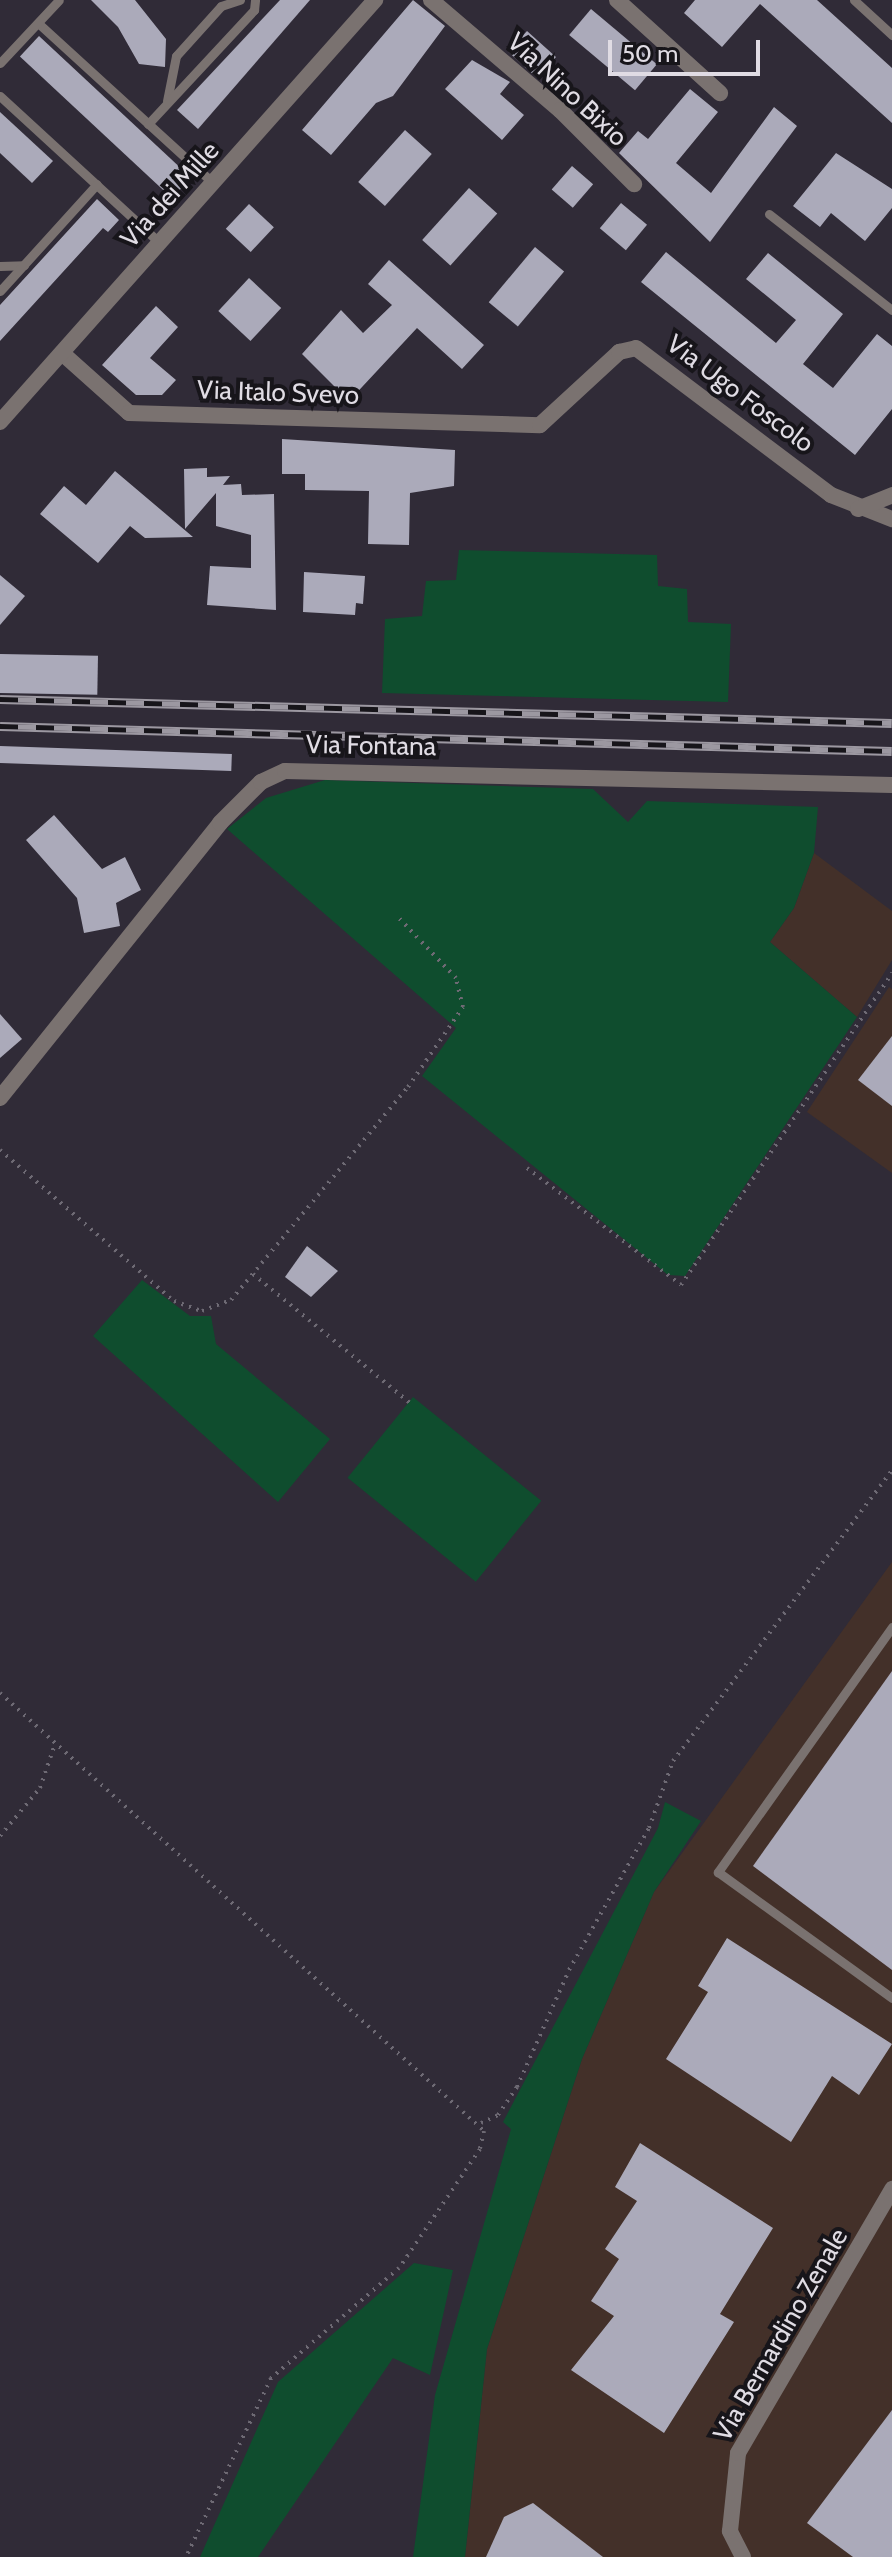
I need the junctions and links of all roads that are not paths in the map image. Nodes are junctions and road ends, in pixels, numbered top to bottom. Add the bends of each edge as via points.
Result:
1 (59, 0) edge
2 (240, 0) edge
3 (255, 0) edge
4 (375, 0) edge
5 (431, 0) edge
6 (617, 0) edge
7 (854, 0) edge
8 (38, 23) junction
9 (892, 35) edge
10 (0, 63) edge
11 (720, 93) dead end
12 (0, 96) edge
13 (166, 104) junction
14 (148, 124) junction
15 (213, 183) junction
16 (97, 184) junction
17 (634, 184) dead end
18 (769, 214) dead end
19 (160, 243) junction
20 (24, 265) junction
21 (0, 266) edge
22 (0, 291) edge
23 (892, 310) edge
24 (62, 353) junction
25 (0, 422) edge
26 (516, 424) joint
27 (892, 495) edge
28 (858, 509) junction
29 (892, 519) edge
30 (892, 785) edge
31 (0, 1098) edge
32 (892, 1627) edge
33 (892, 1998) edge
34 (892, 2189) edge
35 (743, 2557) edge

1 - 8 lane
2 - 13 lane via 221,6 176,56
3 - 13 lane via 254,10
4 - 15 street, Via dei Mille
5 - 17 street, Via Nino Bixio via 560,110
6 - 11 street
7 - 9 lane
8 - 10 lane
8 - 14 lane
12 - 16 lane
13 - 14 lane
14 - 15 lane
15 - 19 street, Via dei Mille
16 - 19 lane
16 - 20 lane
18 - 23 lane
19 - 24 street, Via dei Mille
20 - 21 lane
20 - 22 lane
24 - 25 street, Via dei Mille
24 - 26 street, Via Italo Svevo via 129,413
26 - 28 street, Via Ugo Foscolo via 553,419 619,352 636,348
27 - 28 street
28 - 29 street, Via Ugo Foscolo
30 - 31 street, Via Fontana via 285,771 261,782 220,823
32 - 33 lane via 718,1872
34 - 35 street, Via Bernardino Zenale via 738,2453 730,2531

